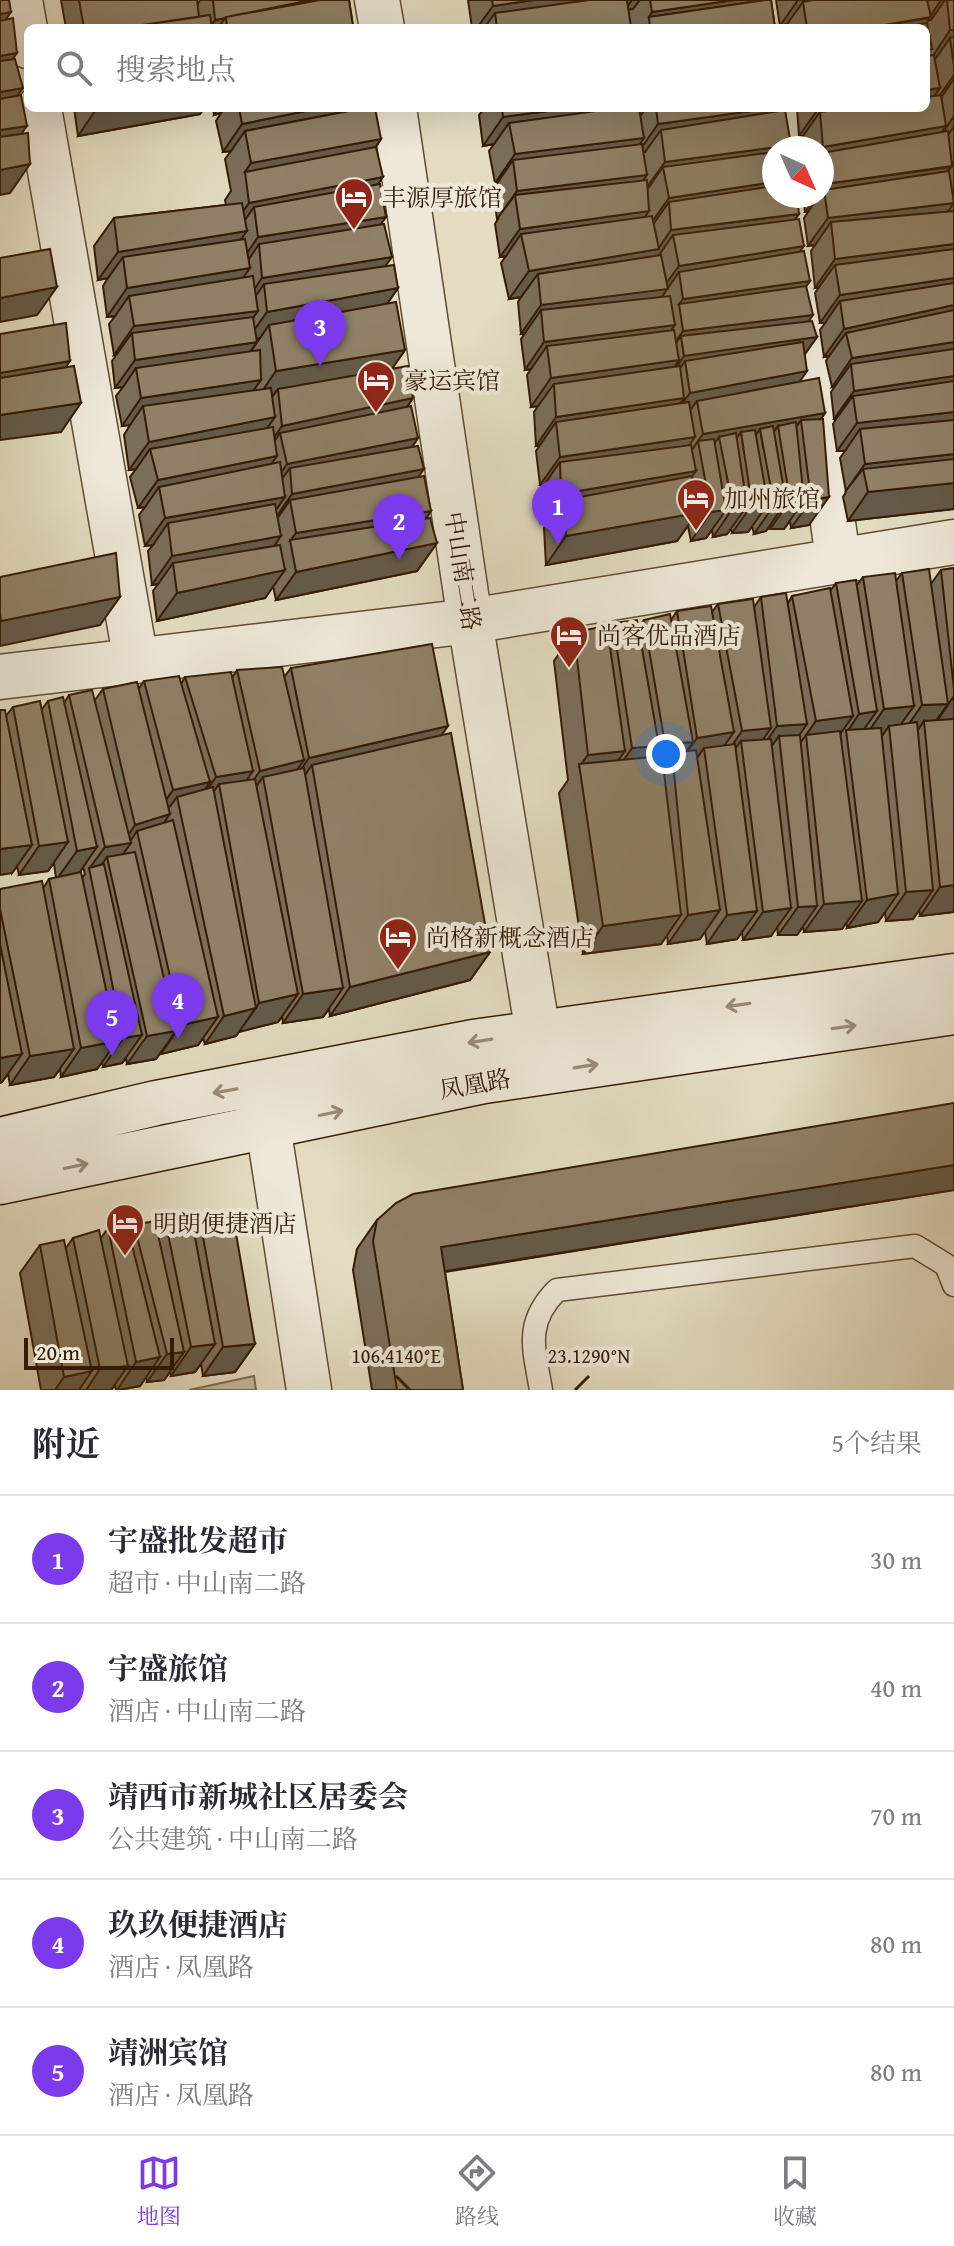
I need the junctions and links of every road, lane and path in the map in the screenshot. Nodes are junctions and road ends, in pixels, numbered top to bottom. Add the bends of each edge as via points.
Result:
1 (20, 0) edge
2 (377, 0) edge
3 (24, 24) edge
4 (381, 24) edge
5 (40, 112) edge
6 (395, 112) edge
7 (790, 208) edge
8 (954, 542) edge
9 (838, 559) junction
10 (470, 621) junction
11 (136, 661) junction
12 (0, 677) edge
13 (954, 976) edge
14 (954, 1012) edge
15 (538, 1033) junction
16 (268, 1126) junction
17 (0, 1140) edge
18 (0, 1182) edge
19 (954, 1285) edge
20 (309, 1390) edge
21 (541, 1390) edge

1 - 3 street
2 - 4 street
5 - 11 street
6 - 10 street, 中山南二路
7 - 9 street
8 - 9 street
9 - 10 street
10 - 11 street
10 - 15 street, 中山南二路
11 - 12 street
13 -> 15 street, 凤凰路
16 -> 14 street, 凤凰路 via 484,1081
15 -> 17 street, 凤凰路 via 156,1103
18 -> 16 street, 凤凰路
16 - 20 street
19 - 21 lane via 946,1265 915,1246 557,1290 540,1307 532,1340

